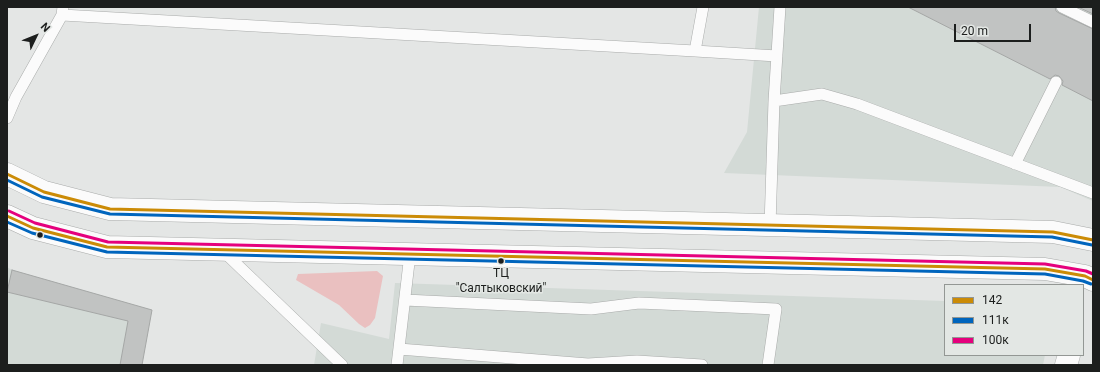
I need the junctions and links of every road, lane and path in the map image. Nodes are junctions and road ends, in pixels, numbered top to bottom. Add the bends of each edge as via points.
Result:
1 (703, 7) edge
2 (780, 7) edge
3 (1062, 7) edge
4 (62, 11) edge
5 (1093, 22) edge
6 (695, 51) junction
7 (777, 56) junction
8 (1056, 82) dead end
9 (774, 101) junction
10 (7, 118) edge
11 (1015, 164) junction
12 (7, 174) edge
13 (1093, 193) edge
14 (7, 216) edge
15 (770, 226) junction
16 (1093, 240) edge
17 (222, 250) junction
18 (410, 254) junction
19 (1087, 281) edge
20 (405, 300) junction
21 (399, 349) junction
22 (342, 365) edge
23 (398, 365) edge
24 (702, 365) edge
25 (768, 365) edge

1 - 6 lane
2 - 7 lane
3 - 5 lane
4 - 6 lane
4 - 10 lane
6 - 7 lane
7 - 9 lane
8 - 11 lane
9 - 11 lane via 822,94 857,104
9 - 15 lane
11 - 13 lane
12 - 15 main road via 44,192 110,209
14 - 17 main road via 33,228 107,247
15 - 16 main road via 1053,232
17 - 18 main road
17 - 22 lane
18 - 19 main road via 1045,269
18 - 20 lane
20 - 21 lane
20 - 25 lane via 591,308 639,303 776,309
21 - 23 lane
21 - 24 lane via 588,364 637,361

